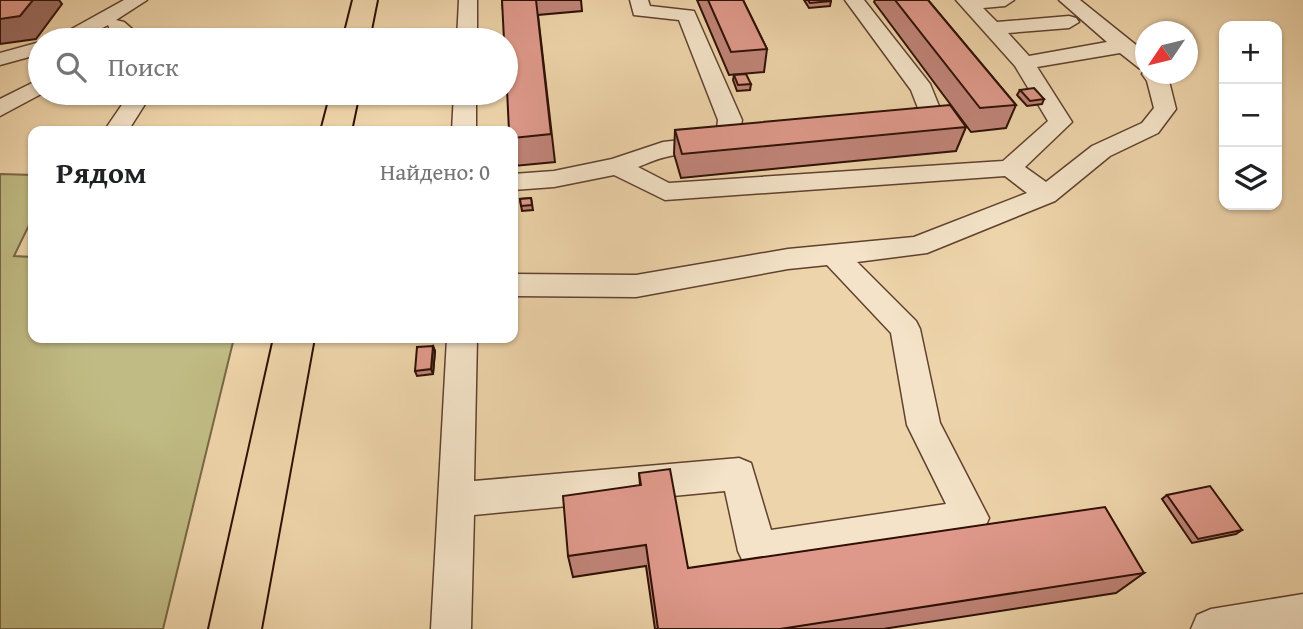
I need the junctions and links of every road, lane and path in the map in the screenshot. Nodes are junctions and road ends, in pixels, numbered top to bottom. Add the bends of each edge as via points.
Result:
1 (138, 0) edge
2 (365, 0) edge
3 (468, 0) edge
4 (639, 0) edge
5 (854, 0) edge
6 (1005, 0) edge
7 (1068, 0) edge
8 (966, 2) edge
9 (1069, 22) dead end
10 (117, 26) junction
11 (88, 28) edge
12 (115, 28) edge
13 (120, 28) edge
14 (359, 28) edge
15 (467, 28) edge
16 (991, 29) junction
17 (1123, 46) junction
18 (28, 51) edge
19 (1135, 55) edge
20 (0, 59) edge
21 (1024, 63) junction
22 (1159, 84) edge
23 (28, 92) edge
24 (133, 105) edge
25 (342, 105) edge
26 (465, 105) edge
27 (0, 109) edge
28 (119, 126) edge
29 (337, 126) edge
30 (464, 126) edge
31 (877, 128) edge
32 (750, 140) edge
33 (712, 144) junction
34 (617, 166) junction
35 (1010, 168) junction
36 (518, 182) edge
37 (1046, 195) junction
38 (834, 255) junction
39 (518, 285) edge
40 (293, 343) edge
41 (461, 343) edge
42 (454, 500) junction
43 (1303, 614) edge
44 (235, 629) edge
45 (451, 629) edge
46 (1210, 629) edge

1 - 10 street
1 - 11 street
2 - 14 main road
3 - 15 street
4 - 33 street via 641,11 687,15 730,120 724,138
5 - 31 street via 922,89 930,111
6 - 8 street
7 - 17 street
8 - 16 street
9 - 16 street
10 - 12 street
10 - 13 street
16 - 21 street
17 - 19 street
17 - 21 street
18 - 20 street
21 - 35 street via 1060,122
22 - 37 street via 1165,109 1150,128 1101,151
23 - 27 street
24 - 28 street
25 - 29 main road
26 - 30 street
32 - 33 street
33 - 34 street via 663,149
34 - 35 street via 665,192
34 - 36 street
35 - 37 street
37 - 38 street via 917,246
38 - 39 street via 636,286
38 - 42 street via 905,329 924,425 971,518 757,551 739,474
40 - 44 main road
41 - 42 street
42 - 45 street
43 - 46 street

